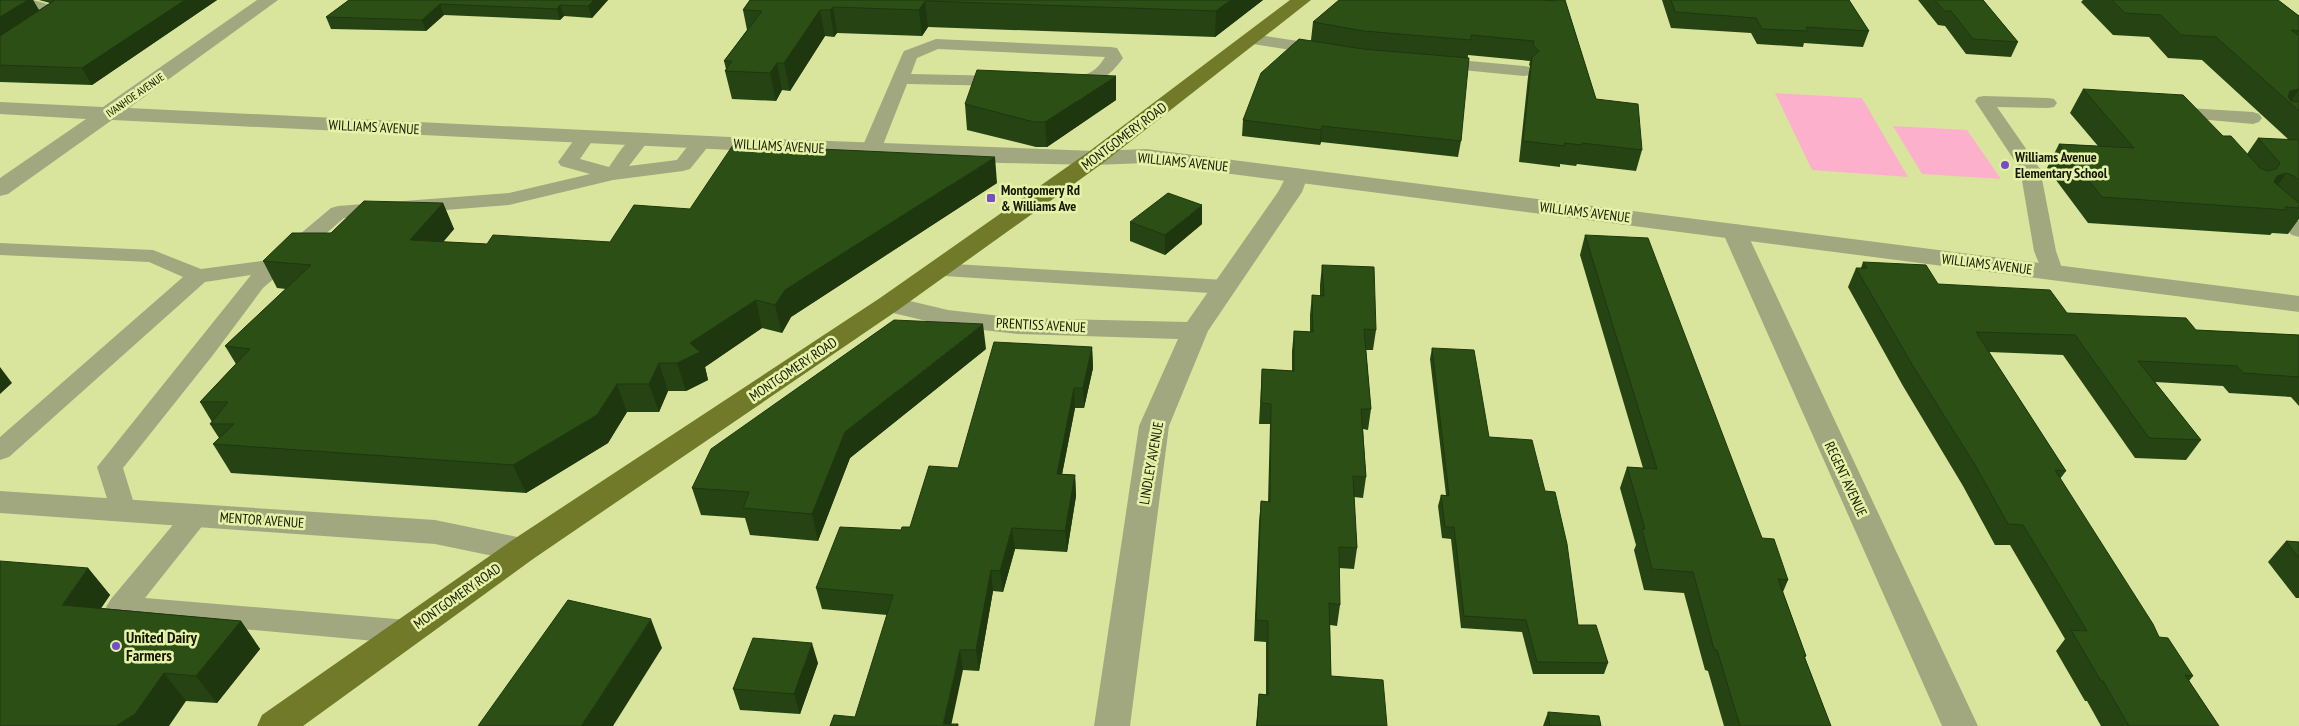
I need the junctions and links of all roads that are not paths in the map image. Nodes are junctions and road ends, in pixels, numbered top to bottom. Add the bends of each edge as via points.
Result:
1 (269, 0) edge
2 (1302, 0) edge
3 (30, 4) dead end
4 (1252, 39) junction
5 (0, 48) edge
6 (1344, 54) edge
7 (1419, 62) edge
8 (1524, 71) dead end
9 (900, 79) junction
10 (1025, 82) edge
11 (1054, 83) edge
12 (2048, 103) dead end
13 (0, 108) edge
14 (2149, 110) edge
15 (2187, 113) junction
16 (108, 114) junction
17 (2253, 118) dead end
18 (2206, 136) edge
19 (586, 137) junction
20 (640, 140) junction
21 (702, 143) junction
22 (871, 150) junction
23 (1095, 158) junction
24 (613, 174) junction
25 (1297, 176) junction
26 (0, 189) edge
27 (2270, 206) edge
28 (1734, 231) junction
29 (2299, 232) edge
30 (0, 249) edge
31 (277, 264) junction
32 (937, 270) junction
33 (2052, 271) junction
34 (198, 276) junction
35 (1225, 287) junction
36 (889, 304) junction
37 (2299, 304) edge
38 (1195, 331) junction
39 (0, 451) edge
40 (0, 502) edge
41 (123, 510) junction
42 (197, 515) junction
43 (522, 550) junction
44 (408, 632) junction
45 (275, 726) edge
46 (1112, 726) edge
47 (1960, 726) edge

1 - 16 street, IVANHOE AVENUE
2 - 4 main road, MONTGOMERY ROAD
3 - 5 lane via 56,11 56,14
4 - 6 lane
4 - 23 main road, MONTGOMERY ROAD
7 - 8 lane
9 - 10 lane
9 - 11 lane via 910,55 936,44 1111,52 1114,58 1095,78 1082,83
9 - 22 lane
12 - 33 lane via 1984,101 2030,169 2045,251
13 - 16 street, WILLIAMS AVENUE
14 - 15 lane
15 - 17 lane
15 - 18 lane
16 - 19 street, WILLIAMS AVENUE
16 - 26 street, IVANHOE AVENUE
19 - 20 street, WILLIAMS AVENUE
19 - 24 lane via 568,162
20 - 21 street, WILLIAMS AVENUE
20 - 24 lane
21 - 22 street, WILLIAMS AVENUE
21 - 24 lane via 683,165
22 - 23 street, WILLIAMS AVENUE
23 - 25 street, WILLIAMS AVENUE via 1146,156
23 - 32 main road, MONTGOMERY ROAD
24 - 31 lane via 509,199 338,212
25 - 28 street, WILLIAMS AVENUE
25 - 35 street, LINDLEY AVENUE via 1290,192
27 - 29 lane
28 - 33 street, WILLIAMS AVENUE
28 - 47 street, REGENT AVENUE
30 - 34 lane via 153,256
31 - 34 lane
31 - 41 lane via 255,284 110,467
32 - 35 lane
32 - 36 main road, MONTGOMERY ROAD
33 - 37 street, WILLIAMS AVENUE
34 - 39 lane
35 - 38 street, LINDLEY AVENUE
36 - 38 street, PRENTISS AVENUE via 948,318 1018,326
36 - 43 main road, MONTGOMERY ROAD
38 - 46 street, LINDLEY AVENUE via 1154,426
40 - 41 street, MENTOR AVENUE
41 - 42 street, MENTOR AVENUE
42 - 43 street, MENTOR AVENUE via 435,532
42 - 44 lane via 121,607
43 - 44 main road, MONTGOMERY ROAD
44 - 45 main road, MONTGOMERY ROAD

